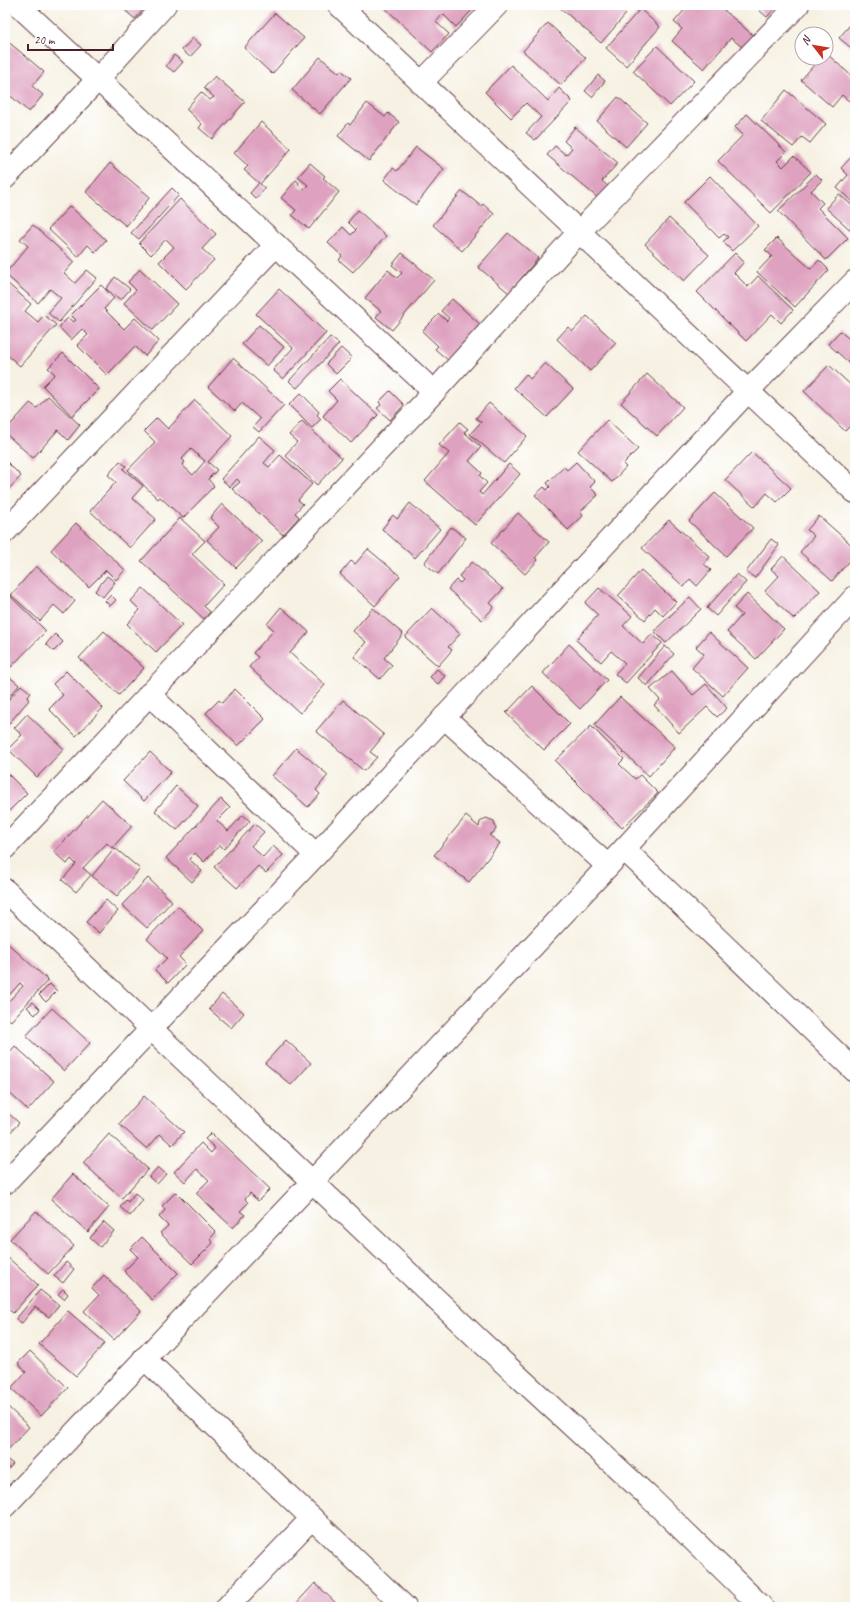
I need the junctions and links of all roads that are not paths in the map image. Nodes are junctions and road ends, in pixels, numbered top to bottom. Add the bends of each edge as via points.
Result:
1 (18, 5) edge
2 (165, 5) edge
3 (339, 5) edge
4 (497, 5) edge
5 (798, 5) edge
6 (98, 80) junction
7 (422, 83) junction
8 (5, 178) edge
9 (579, 232) junction
10 (276, 245) junction
11 (855, 281) edge
12 (748, 391) junction
13 (434, 392) junction
14 (855, 492) edge
15 (5, 532) edge
16 (855, 597) edge
17 (149, 694) junction
18 (444, 717) junction
19 (5, 848) edge
20 (624, 849) junction
21 (316, 855) junction
22 (608, 866) junction
23 (5, 890) edge
24 (151, 1030) junction
25 (855, 1071) edge
26 (312, 1182) junction
27 (5, 1183) edge
28 (144, 1358) junction
29 (5, 1506) edge
30 (312, 1518) junction
31 (227, 1607) edge
32 (406, 1607) edge
33 (762, 1607) edge

1 - 6 street
2 - 6 street
3 - 7 street
4 - 7 street
5 - 9 street
6 - 8 street
6 - 10 street
7 - 9 street
9 - 12 street
9 - 13 street
10 - 13 street
10 - 15 street
11 - 12 street
12 - 14 street
12 - 18 street
13 - 17 street
16 - 20 street
17 - 19 street
17 - 21 street
18 - 21 street
18 - 22 street
20 - 22 street
20 - 25 street
21 - 24 street
22 - 26 street
23 - 24 street
24 - 26 street
24 - 27 street
26 - 28 street
26 - 33 street via 650,1498
28 - 29 street
28 - 30 street
30 - 31 street
30 - 32 street

